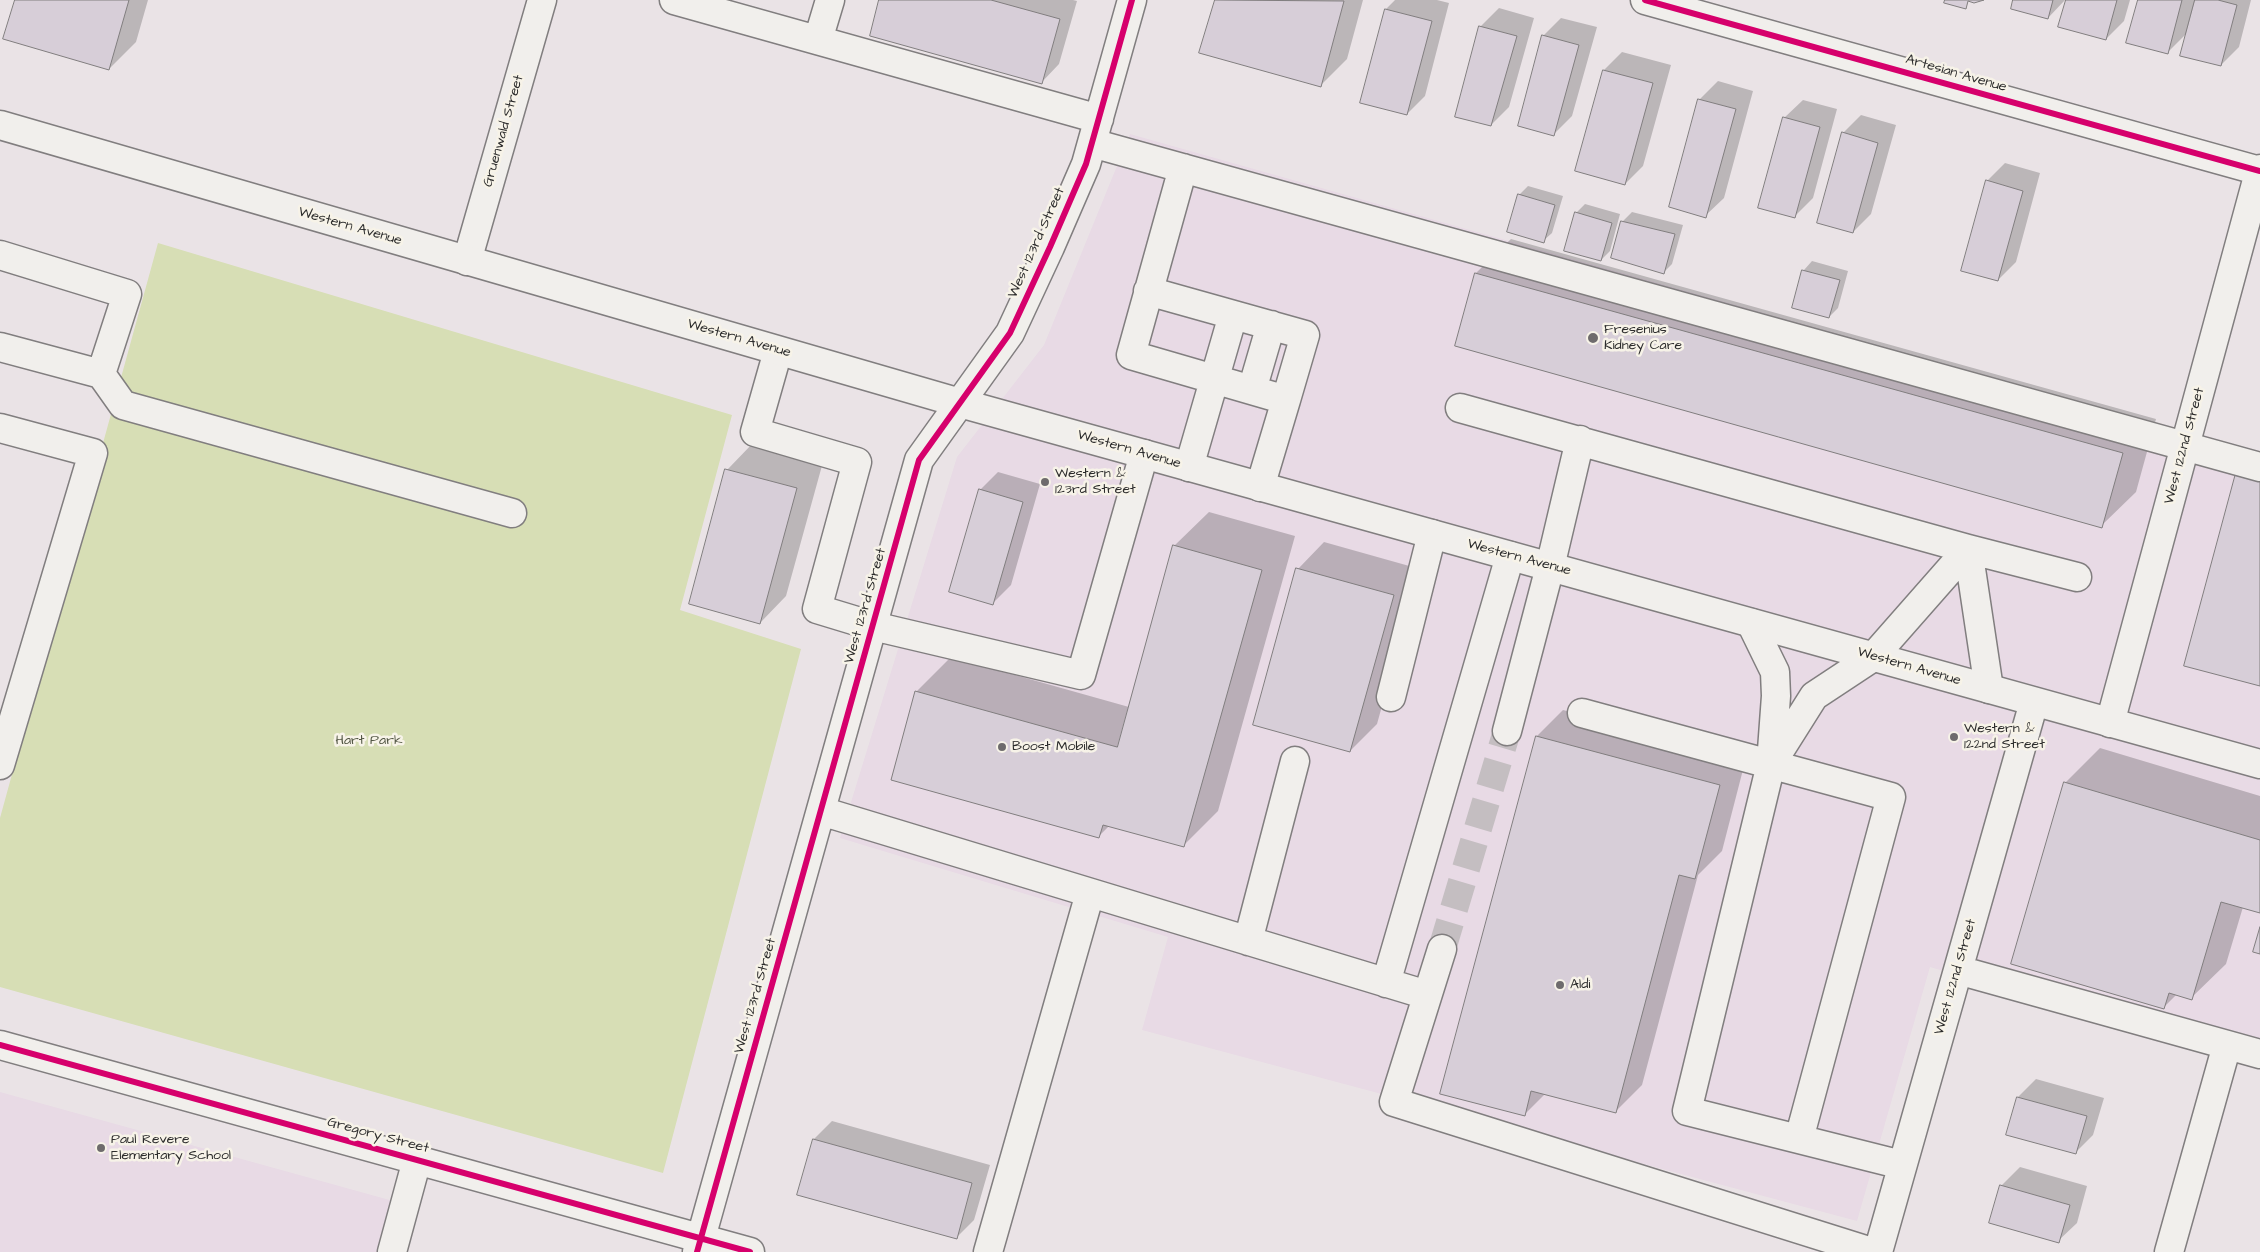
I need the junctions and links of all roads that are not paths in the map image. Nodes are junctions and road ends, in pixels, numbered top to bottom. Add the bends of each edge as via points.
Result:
1 (542, 0) edge
2 (674, 0) edge
3 (830, 0) edge
4 (1132, 0) edge
5 (1645, 0) edge
6 (818, 40) junction
7 (0, 125) edge
8 (1095, 131) junction
9 (1183, 168) junction
10 (2260, 171) edge
11 (0, 255) edge
12 (467, 261) junction
13 (1148, 291) junction
14 (1233, 315) junction
15 (1271, 326) junction
16 (0, 347) edge
17 (778, 351) junction
18 (101, 374) junction
19 (1215, 380) junction
20 (1252, 390) junction
21 (1286, 400) junction
22 (960, 403) junction
23 (1460, 408) dead end
24 (0, 428) edge
25 (1580, 440) junction
26 (2185, 446) junction
27 (1144, 454) junction
28 (1189, 467) junction
29 (2260, 467) edge
30 (1260, 487) junction
31 (512, 513) dead end
32 (1432, 534) junction
33 (1968, 549) junction
34 (1510, 556) junction
35 (1550, 567) junction
36 (2077, 577) dead end
37 (1751, 622) junction
38 (874, 626) junction
39 (1873, 657) junction
40 (1989, 689) junction
41 (1391, 697) dead end
42 (2034, 702) junction
43 (1582, 713) dead end
44 (2110, 723) junction
45 (1506, 731) tunnel mouth
46 (1295, 761) dead end
47 (1771, 764) junction
48 (2260, 764) edge
49 (0, 765) edge
50 (821, 811) junction
51 (1090, 893) junction
52 (1248, 941) junction
53 (1442, 949) tunnel mouth
54 (1958, 970) junction
55 (1386, 983) junction
56 (1427, 995) junction
57 (0, 1045) edge
58 (2227, 1045) junction
59 (2260, 1054) edge
60 (1800, 1140) junction
61 (417, 1160) junction
62 (1902, 1166) junction
63 (699, 1245) edge
64 (392, 1252) edge
65 (750, 1252) edge
66 (988, 1252) edge
67 (1872, 1252) edge
68 (1878, 1252) edge
69 (2169, 1252) edge

1 - 12 street, Gruenwald Street
2 - 6 street
3 - 6 street
4 - 8 street, West 123rd Street
5 - 10 street, Artesian Avenue
6 - 8 street
7 - 12 street, Western Avenue
8 - 9 street
8 - 22 street, West 123rd Street via 1086,164 1010,333
9 - 13 street
9 - 26 street
10 - 26 street, West 122nd Street
11 - 18 street via 127,294
12 - 17 street, Western Avenue
13 - 14 street
13 - 19 street via 1131,355
14 - 15 street
14 - 19 street
15 - 20 street
15 - 21 street via 1305,335
16 - 18 street
17 - 22 street, Western Avenue
17 - 38 street via 755,432 857,462 817,609
18 - 31 street via 123,406
19 - 20 street
19 - 28 street
20 - 21 street
21 - 30 street
22 - 27 street, Western Avenue
22 - 38 street, West 123rd Street via 919,460
23 - 25 street
24 - 49 street via 93,453
25 - 33 street
25 - 35 street
26 - 29 street
26 - 44 street, West 122nd Street
27 - 28 street, Western Avenue
27 - 38 street via 1082,676
28 - 30 street, Western Avenue
30 - 32 street, Western Avenue
32 - 34 street, Western Avenue
32 - 41 street
33 - 36 street
33 - 39 street
33 - 40 street
34 - 35 street, Western Avenue
34 - 55 street
35 - 37 street, Western Avenue
35 - 45 street
37 - 39 street, Western Avenue
37 - 47 street via 1774,672 1776,696
38 - 50 street, West 123rd Street
39 - 40 street, Western Avenue
39 - 47 street via 1814,696
40 - 42 street, Western Avenue
42 - 44 street, Western Avenue
42 - 54 street, West 122nd Street
43 - 47 street
44 - 48 street, Western Avenue
46 - 52 street
47 - 60 street via 1687,1110
47 - 60 street via 1890,797
50 - 51 street
50 - 63 street, West 123rd Street
51 - 52 street
51 - 66 street
52 - 55 street
53 - 56 street
54 - 58 street
54 - 62 street, West 122nd Street
55 - 56 street
56 - 67 street via 1394,1102
57 - 61 street, Gregory Street
58 - 59 street
58 - 69 street
60 - 62 street
61 - 63 street, Gregory Street
61 - 64 street
62 - 68 street, West 122nd Street
63 - 65 street, Gregory Street

